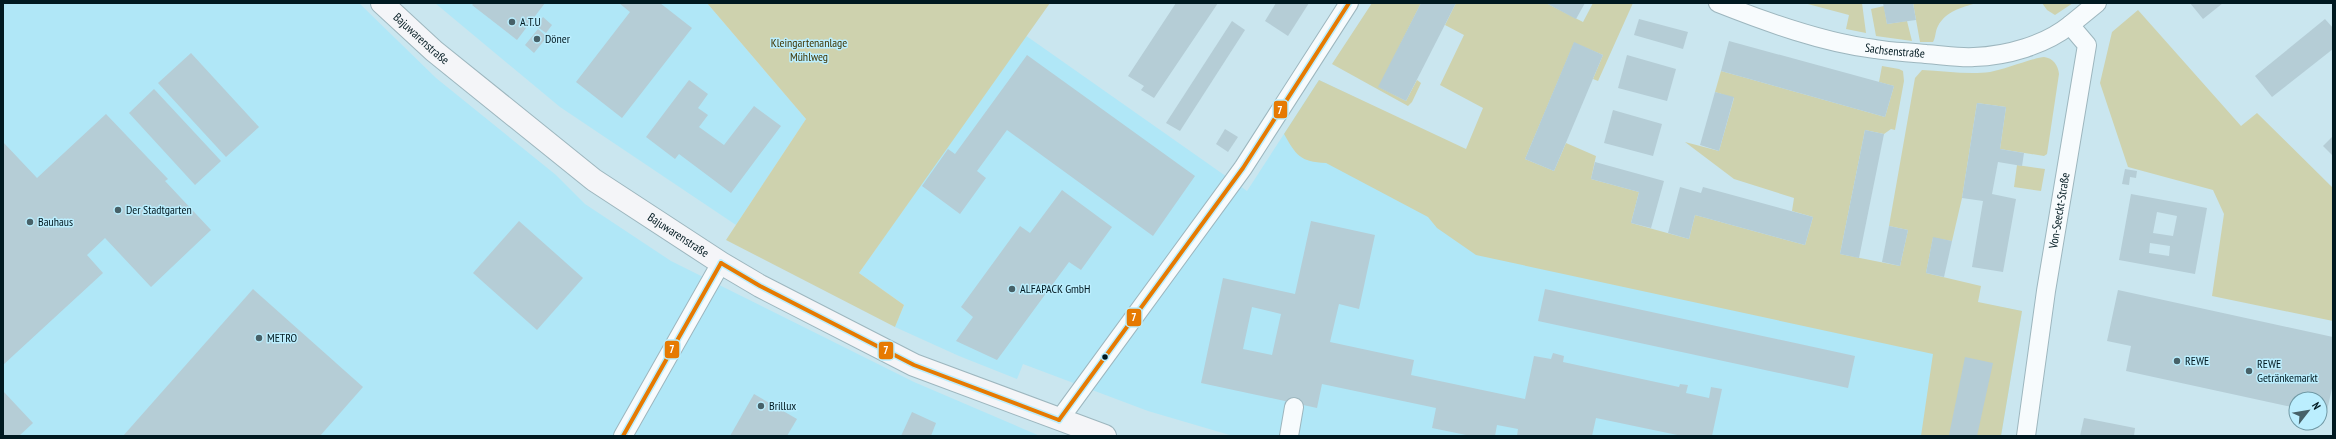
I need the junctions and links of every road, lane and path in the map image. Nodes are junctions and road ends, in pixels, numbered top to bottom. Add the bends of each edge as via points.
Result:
1 (382, 3) edge
2 (1349, 3) edge
3 (1718, 3) edge
4 (2097, 3) edge
5 (2070, 25) junction
6 (721, 263) junction
7 (1294, 407) dead end
8 (1059, 420) junction
9 (623, 436) edge
10 (1105, 436) edge
11 (1289, 436) edge
12 (2026, 436) edge

1 - 6 street, Bajuwarenstraße via 434,51 594,180
2 - 8 street via 1243,168
3 - 5 street, Sachsenstraße via 1764,20 1849,45 1973,57 2003,54 2059,33
4 - 5 street
5 - 12 street, Von-Seeckt-Straße via 2087,45 2046,290
6 - 8 street, Bajuwarenstraße via 760,286 914,365
6 - 9 street
7 - 11 street
8 - 10 street, Bajuwarenstraße

